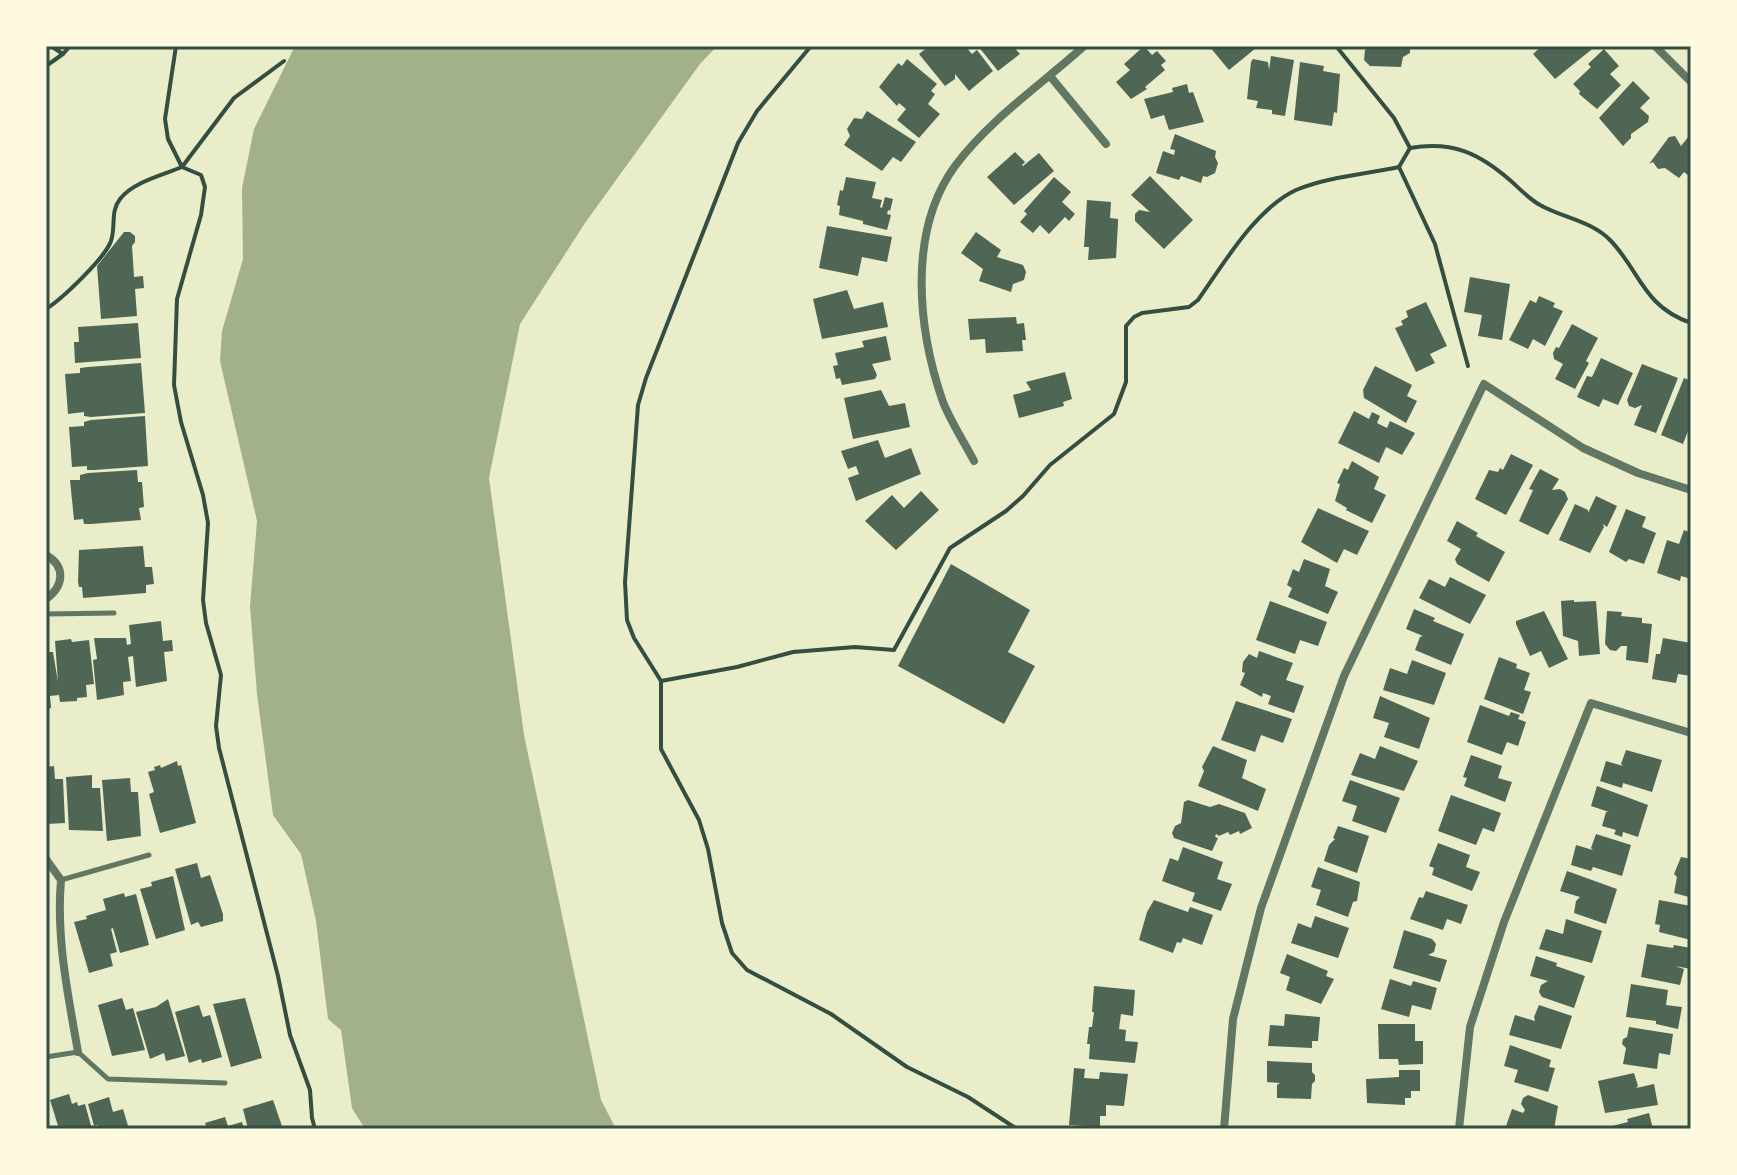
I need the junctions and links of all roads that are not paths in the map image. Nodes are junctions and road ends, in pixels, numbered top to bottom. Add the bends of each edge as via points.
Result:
1 (1084, 46) edge
2 (1655, 46) edge
3 (1050, 76) junction
4 (1691, 82) edge
5 (1106, 144) dead end
6 (974, 461) dead end
7 (1691, 490) edge
8 (46, 555) edge
9 (46, 599) edge
10 (114, 613) dead end
11 (46, 614) edge
12 (1691, 733) edge
13 (149, 855) dead end
14 (46, 859) edge
15 (61, 880) junction
16 (78, 1052) junction
17 (46, 1057) edge
18 (225, 1083) dead end
19 (1224, 1129) edge
20 (1459, 1129) edge

1 - 3 street
2 - 4 street
3 - 5 street
3 - 6 street via 987,129 953,168 930,214 923,319 931,364 945,406
7 - 19 street via 1583,448 1484,384 1344,676 1266,893 1233,1019
8 - 9 street via 62,580
10 - 11 lane
12 - 20 street via 1591,703 1504,922 1470,1027
13 - 15 lane
14 - 15 street
15 - 16 street via 63,962
16 - 17 lane
16 - 18 lane via 108,1079

